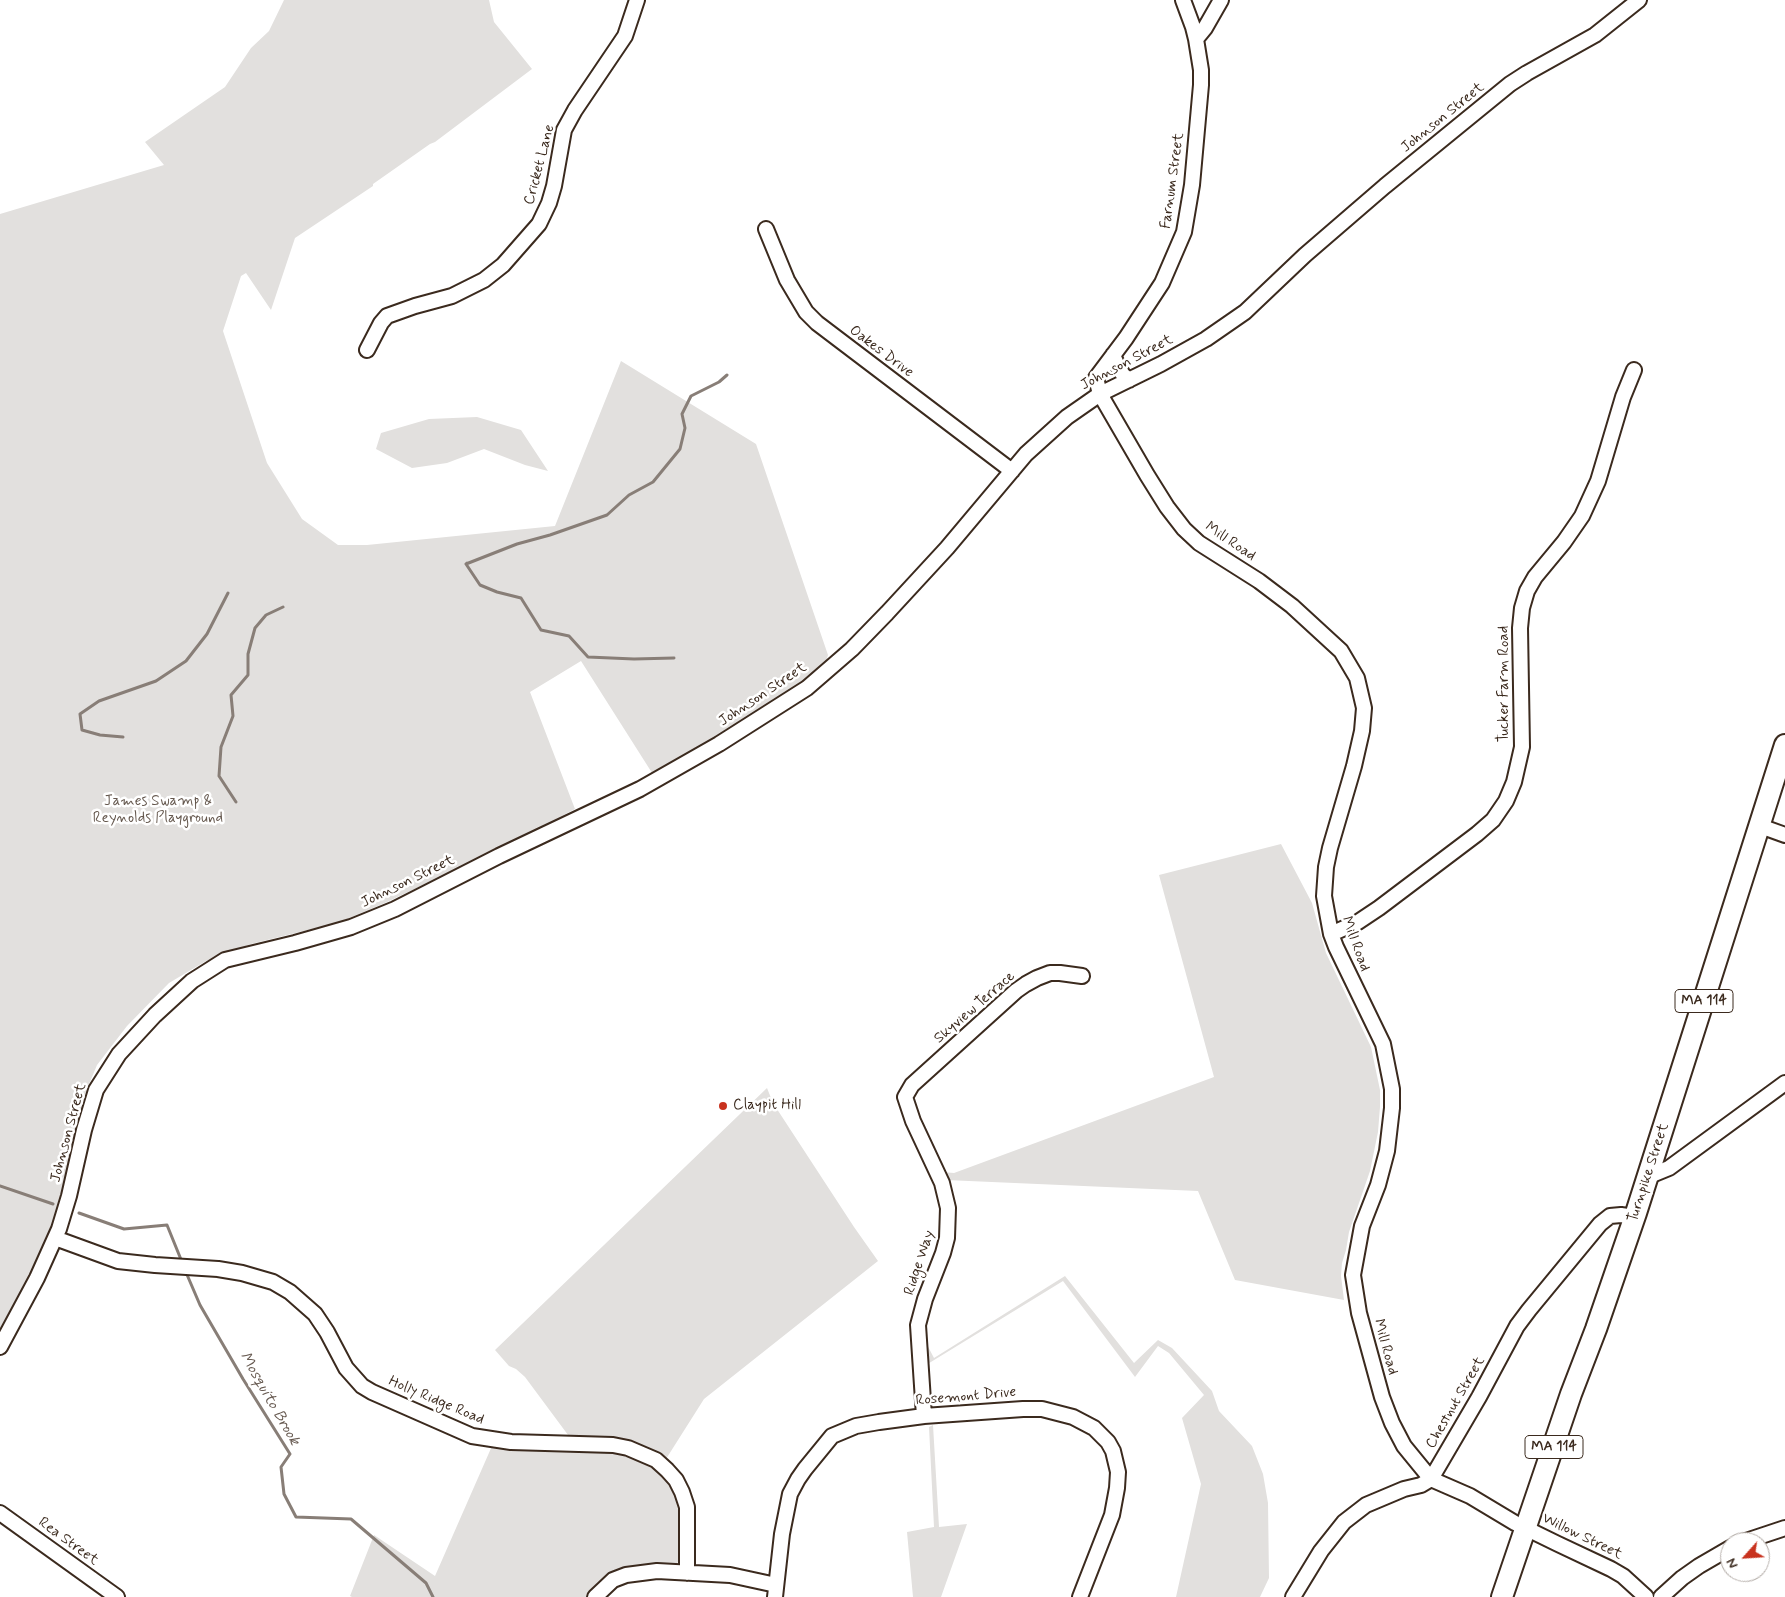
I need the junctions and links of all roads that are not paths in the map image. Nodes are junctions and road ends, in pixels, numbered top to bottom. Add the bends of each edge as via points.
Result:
1 (637, 0) edge
2 (1183, 0) edge
3 (1221, 0) edge
4 (1639, 0) edge
5 (1196, 39) junction
6 (766, 229) dead end
7 (367, 350) dead end
8 (1113, 355) junction
9 (1634, 370) dead end
10 (1129, 380) junction
11 (1100, 394) junction
12 (1012, 471) junction
13 (1785, 745) edge
14 (1760, 826) junction
15 (1785, 834) edge
16 (1331, 934) junction
17 (1082, 976) dead end
18 (1785, 1083) edge
19 (905, 1097) joint
20 (1647, 1177) junction
21 (1634, 1217) junction
22 (55, 1238) junction
23 (0, 1347) edge
24 (924, 1416) junction
25 (1431, 1479) junction
26 (0, 1513) edge
27 (1525, 1528) junction
28 (1785, 1528) edge
29 (1770, 1533) edge
30 (1720, 1554) edge
31 (687, 1573) junction
32 (776, 1591) edge
33 (117, 1597) edge
34 (595, 1597) edge
35 (1080, 1597) edge
36 (1293, 1597) edge
37 (1502, 1597) edge
38 (1646, 1597) edge
39 (1661, 1597) edge

1 - 7 street, Cricket Lane via 626,36 564,130 554,186 539,224 503,265 484,280 452,296 387,316
2 - 5 street, Farnum Street
3 - 5 street
4 - 10 street, Johnson Street via 1595,35 1527,72 1504,89 1364,205 1245,312 1206,339
5 - 8 street, Farnum Street via 1201,86 1192,185 1184,232 1162,283
6 - 12 street, Oakes Drive via 787,280 806,312 817,323
8 - 10 street
8 - 11 street, Farnum Street via 1096,378
9 - 16 street, Tucker Farm Road via 1598,481 1582,516 1527,590 1520,628 1522,748 1506,801 1493,820 1477,834 1379,908
10 - 11 street, Johnson Street
11 - 12 street, Johnson Street via 1067,417
11 - 16 street, Mill Road via 1157,491 1184,529 1199,543 1292,606 1341,651 1357,678 1364,708 1362,731 1326,867 1324,896
12 - 22 street, Johnson Street via 947,548 852,649 807,688 719,744 640,789 395,908 342,930 225,960 192,981 118,1054 96,1090
13 - 14 highway, Turnpike Street / MA 114
14 - 15 street
14 - 20 highway, Turnpike Street / MA 114
16 - 25 street, Mill Road via 1383,1044 1392,1089 1387,1151 1362,1226 1354,1262 1356,1298 1392,1424 1404,1446
17 - 19 street, Skyview Terrace via 1050,973 1026,984 912,1085
18 - 20 street via 1670,1168
19 - 24 street, Ridge Way via 942,1182 948,1208 947,1238 918,1325
20 - 21 highway, Turnpike Street / MA 114
21 - 25 street, Chestnut Street via 1610,1216 1600,1224 1529,1310
21 - 27 highway, Turnpike Street / MA 114
22 - 23 street, Johnson Street via 38,1278
22 - 31 street, Holly Ridge Road via 118,1261 242,1273 273,1282 290,1292 322,1323 346,1368 362,1386 472,1436 511,1442 613,1445 656,1460 676,1480 687,1507
24 - 32 street, Rosemont Drive via 856,1426 832,1436 824,1445 790,1494
24 - 35 street, Rosemont Drive via 1042,1409 1073,1417 1094,1428 1108,1442 1116,1463 1117,1488 1112,1515
25 - 27 street, Mill Road via 1470,1496
25 - 36 street via 1366,1505 1344,1522
26 - 33 street, Rea Street
27 - 37 highway, Turnpike Street / MA 114
27 - 38 street, Willow Street via 1611,1569
28 - 29 street
30 - 39 street via 1682,1578
31 - 32 street via 730,1575
31 - 34 street via 657,1571 626,1575 613,1580

